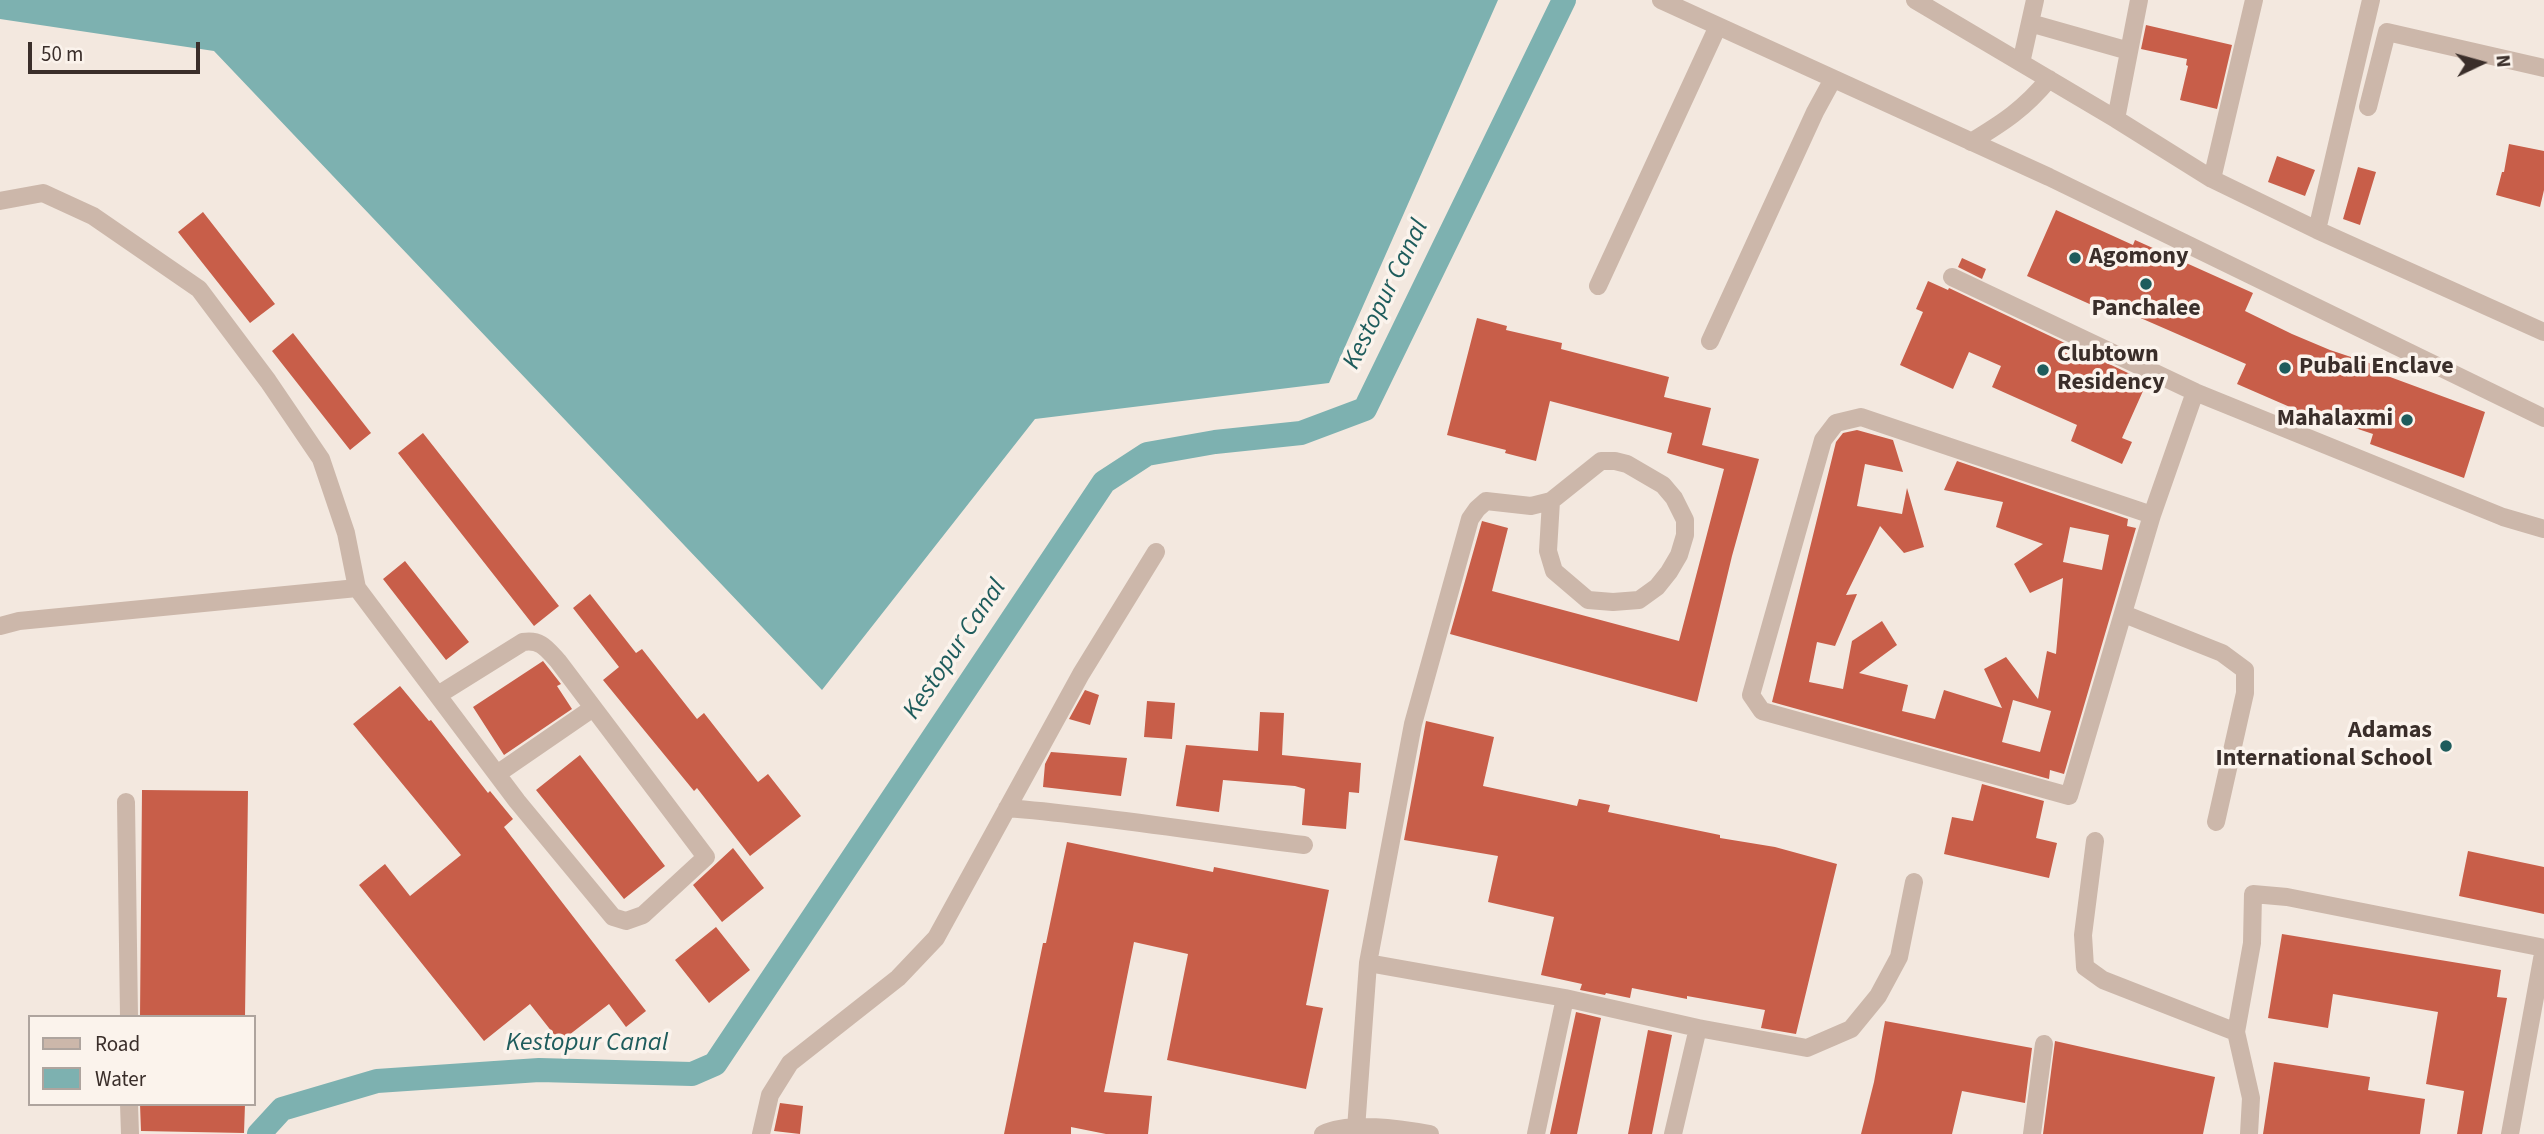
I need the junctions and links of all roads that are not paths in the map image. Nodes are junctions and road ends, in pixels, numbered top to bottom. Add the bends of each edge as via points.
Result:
1 (1661, 0) edge
2 (1915, 0) edge
3 (2035, 0) edge
4 (2139, 0) edge
5 (2254, 0) edge
6 (2371, 0) edge
7 (2030, 23) junction
8 (1714, 32) junction
9 (2129, 51) junction
10 (2021, 63) junction
11 (2544, 68) edge
12 (2049, 79) junction
13 (1829, 85) junction
14 (2368, 107) dead end
15 (2116, 119) junction
16 (1970, 142) junction
17 (2212, 179) junction
18 (0, 201) edge
19 (2317, 230) junction
20 (1952, 276) dead end
21 (1598, 286) dead end
22 (2544, 332) edge
23 (1710, 341) dead end
24 (2195, 392) junction
25 (2544, 418) edge
26 (1550, 501) junction
27 (2152, 515) junction
28 (2544, 529) edge
29 (1156, 552) dead end
30 (357, 589) junction
31 (2124, 614) junction
32 (0, 626) edge
33 (438, 695) junction
34 (593, 708) junction
35 (497, 774) junction
36 (127, 802) dead end
37 (1007, 808) junction
38 (2216, 822) dead end
39 (2095, 842) dead end
40 (1304, 845) dead end
41 (1914, 882) dead end
42 (1368, 963) junction
43 (1565, 998) junction
44 (129, 1015) edge
45 (1699, 1028) junction
46 (2236, 1032) junction
47 (2045, 1044) dead end
48 (129, 1106) edge
49 (1356, 1129) junction
50 (1420, 1133) edge
51 (130, 1134) edge
52 (761, 1134) edge
53 (1323, 1134) edge
54 (1536, 1134) edge
55 (1673, 1134) edge
56 (2032, 1134) edge
57 (2249, 1134) edge
58 (2510, 1134) edge

1 - 8 street
2 - 10 street
3 - 7 street
4 - 9 street
5 - 17 street
6 - 19 street
7 - 9 street
7 - 10 street
8 - 13 street
8 - 21 street
9 - 15 street
10 - 12 street
11 - 14 street via 2387,32
12 - 15 street
12 - 16 street via 2014,115
13 - 16 street
13 - 23 street
15 - 17 street
16 - 25 street
17 - 19 street
18 - 30 street via 43,193 93,216 199,289 321,459 346,533
19 - 22 street
20 - 24 street
24 - 27 street
24 - 28 street via 2503,517
26 - 26 street via 1601,461 1627,464 1663,485 1681,509 1685,535 1679,555 1657,587 1639,600 1588,600 1554,571 1548,551
26 - 42 street via 1531,506 1486,501 1470,519 1413,724
27 - 31 street
27 - 31 street via 1861,417 1836,423 1823,440 1751,695 1762,712 2069,796
29 - 37 street
30 - 32 street
30 - 33 street
31 - 38 street via 2222,653 2245,670 2245,693
33 - 34 street via 523,642 534,640 558,661
33 - 35 street
34 - 35 street
34 - 35 street via 706,857 643,915 626,921 613,917
36 - 44 street
37 - 40 street
37 - 52 street via 936,938 898,978 790,1063 770,1095
39 - 46 street via 2083,935 2085,967 2103,980
41 - 45 street via 1899,957 1878,996 1851,1029 1807,1048
42 - 43 street
42 - 49 street
43 - 45 street
43 - 54 street
45 - 55 street
46 - 57 street via 2251,1098
46 - 58 street via 2252,943 2253,894 2544,948
47 - 56 street
48 - 51 street
49 - 50 street via 1391,1127
49 - 53 street

